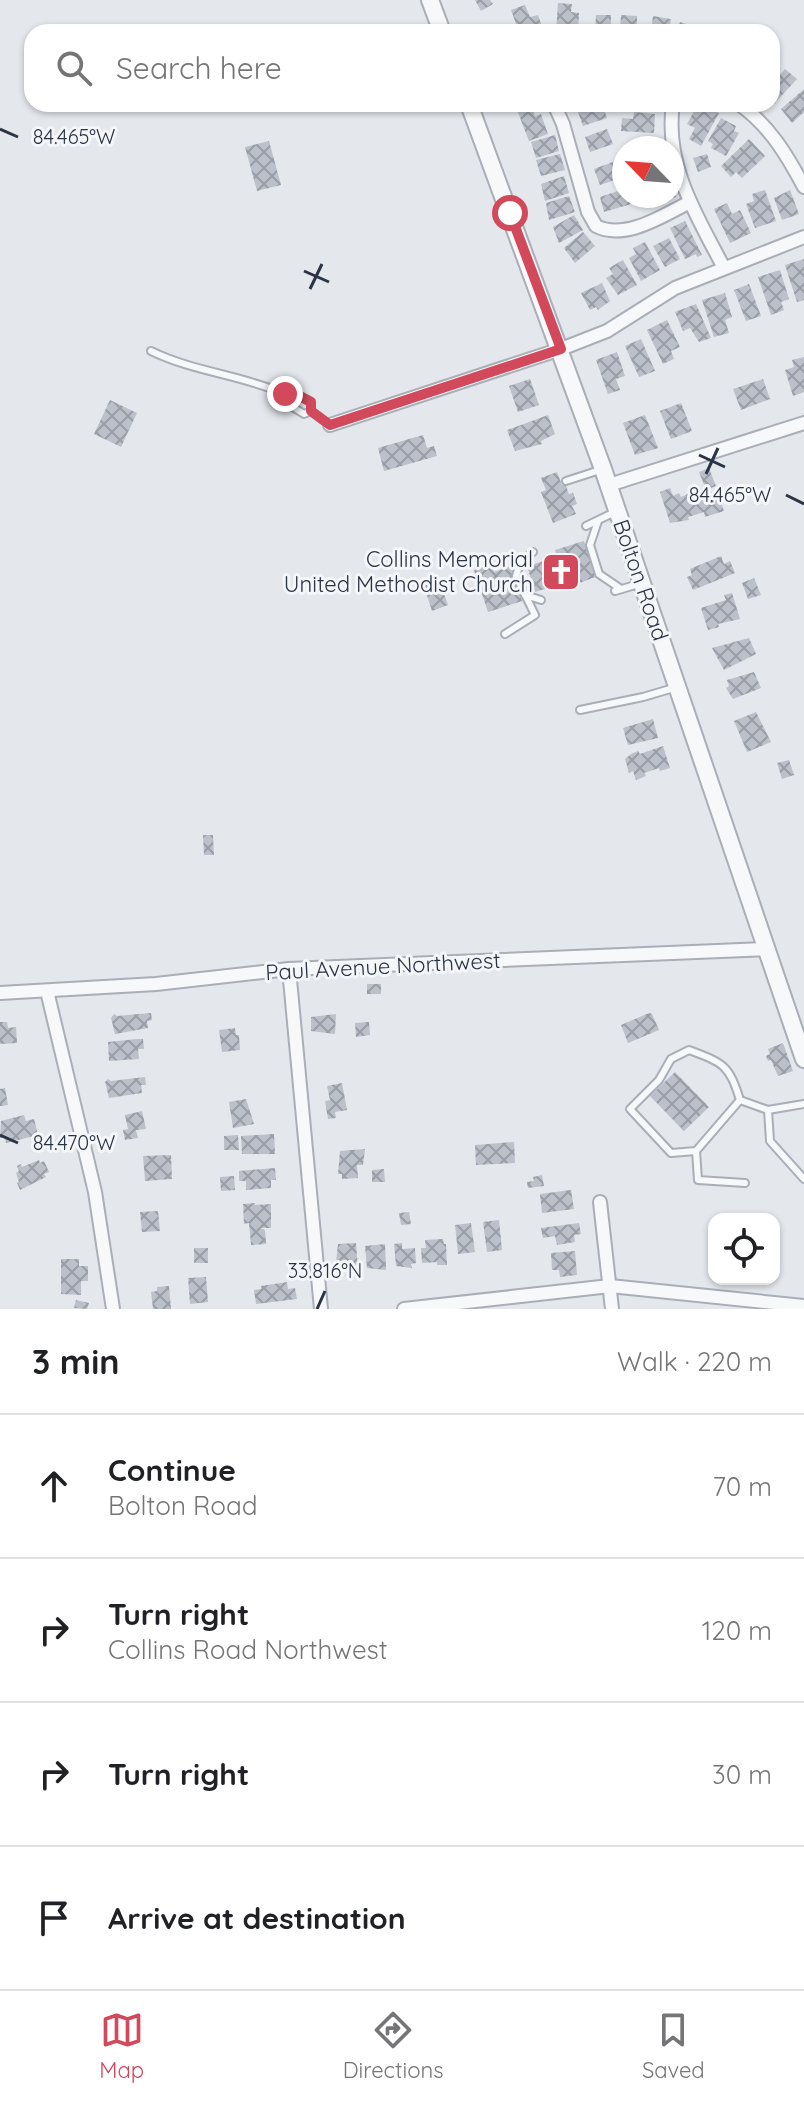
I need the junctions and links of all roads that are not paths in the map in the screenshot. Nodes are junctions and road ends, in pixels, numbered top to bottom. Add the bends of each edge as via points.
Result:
1 (430, 0) edge
2 (439, 24) edge
3 (472, 112) edge
4 (558, 112) edge
5 (673, 112) edge
6 (751, 112) edge
7 (804, 187) edge
8 (690, 202) junction
9 (804, 237) edge
10 (724, 268) junction
11 (561, 349) junction
12 (151, 351) dead end
13 (285, 394) junction
14 (311, 411) junction
15 (804, 423) edge
16 (330, 425) joint
17 (606, 477) junction
18 (566, 481) dead end
19 (618, 511) junction
20 (598, 521) junction
21 (586, 526) dead end
22 (533, 552) dead end
23 (642, 582) junction
24 (525, 595) junction
25 (541, 600) dead end
26 (505, 634) dead end
27 (678, 686) junction
28 (580, 710) dead end
29 (767, 949) junction
30 (289, 969) junction
31 (47, 991) junction
32 (0, 993) edge
33 (804, 1059) edge
34 (740, 1100) junction
35 (804, 1104) edge
36 (768, 1110) junction
37 (696, 1151) junction
38 (804, 1179) edge
39 (745, 1183) dead end
40 (600, 1202) dead end
41 (610, 1286) junction
42 (803, 1303) edge
43 (113, 1309) edge
44 (321, 1309) edge
45 (404, 1309) edge
46 (612, 1309) edge

1 - 2 street
3 - 11 street, Bolton Road
4 - 8 street via 596,226 615,232
5 - 8 street via 673,154
6 - 7 street via 781,145
8 - 10 street
9 - 10 street
10 - 11 street via 675,288 607,331
11 - 16 street
11 - 17 street, Bolton Road
12 - 13 lane
13 - 14 lane via 295,410
13 - 14 lane via 311,402
14 - 16 lane
15 - 17 street
17 - 18 lane
17 - 19 street, Bolton Road
19 - 20 lane
19 - 23 street, Bolton Road
20 - 21 lane
20 - 23 lane via 590,545 599,574 618,590
22 - 24 lane via 520,563 516,576
23 - 27 street, Bolton Road
24 - 25 lane
24 - 26 lane via 535,615
27 - 28 lane
27 - 29 street, Bolton Road
29 - 30 street, Paul Avenue Northwest
29 - 33 street, Bolton Road
30 - 31 street, Paul Avenue Northwest
30 - 44 street
31 - 32 street, Paul Avenue Northwest
31 - 43 street via 95,1192
34 - 36 lane
34 - 37 lane
34 - 37 lane via 732,1074 713,1059 689,1050 671,1059 659,1080 630,1109 671,1153
35 - 36 lane
36 - 38 lane via 770,1141
37 - 39 lane via 698,1180
40 - 41 street
41 - 42 street
41 - 45 street
41 - 46 street

